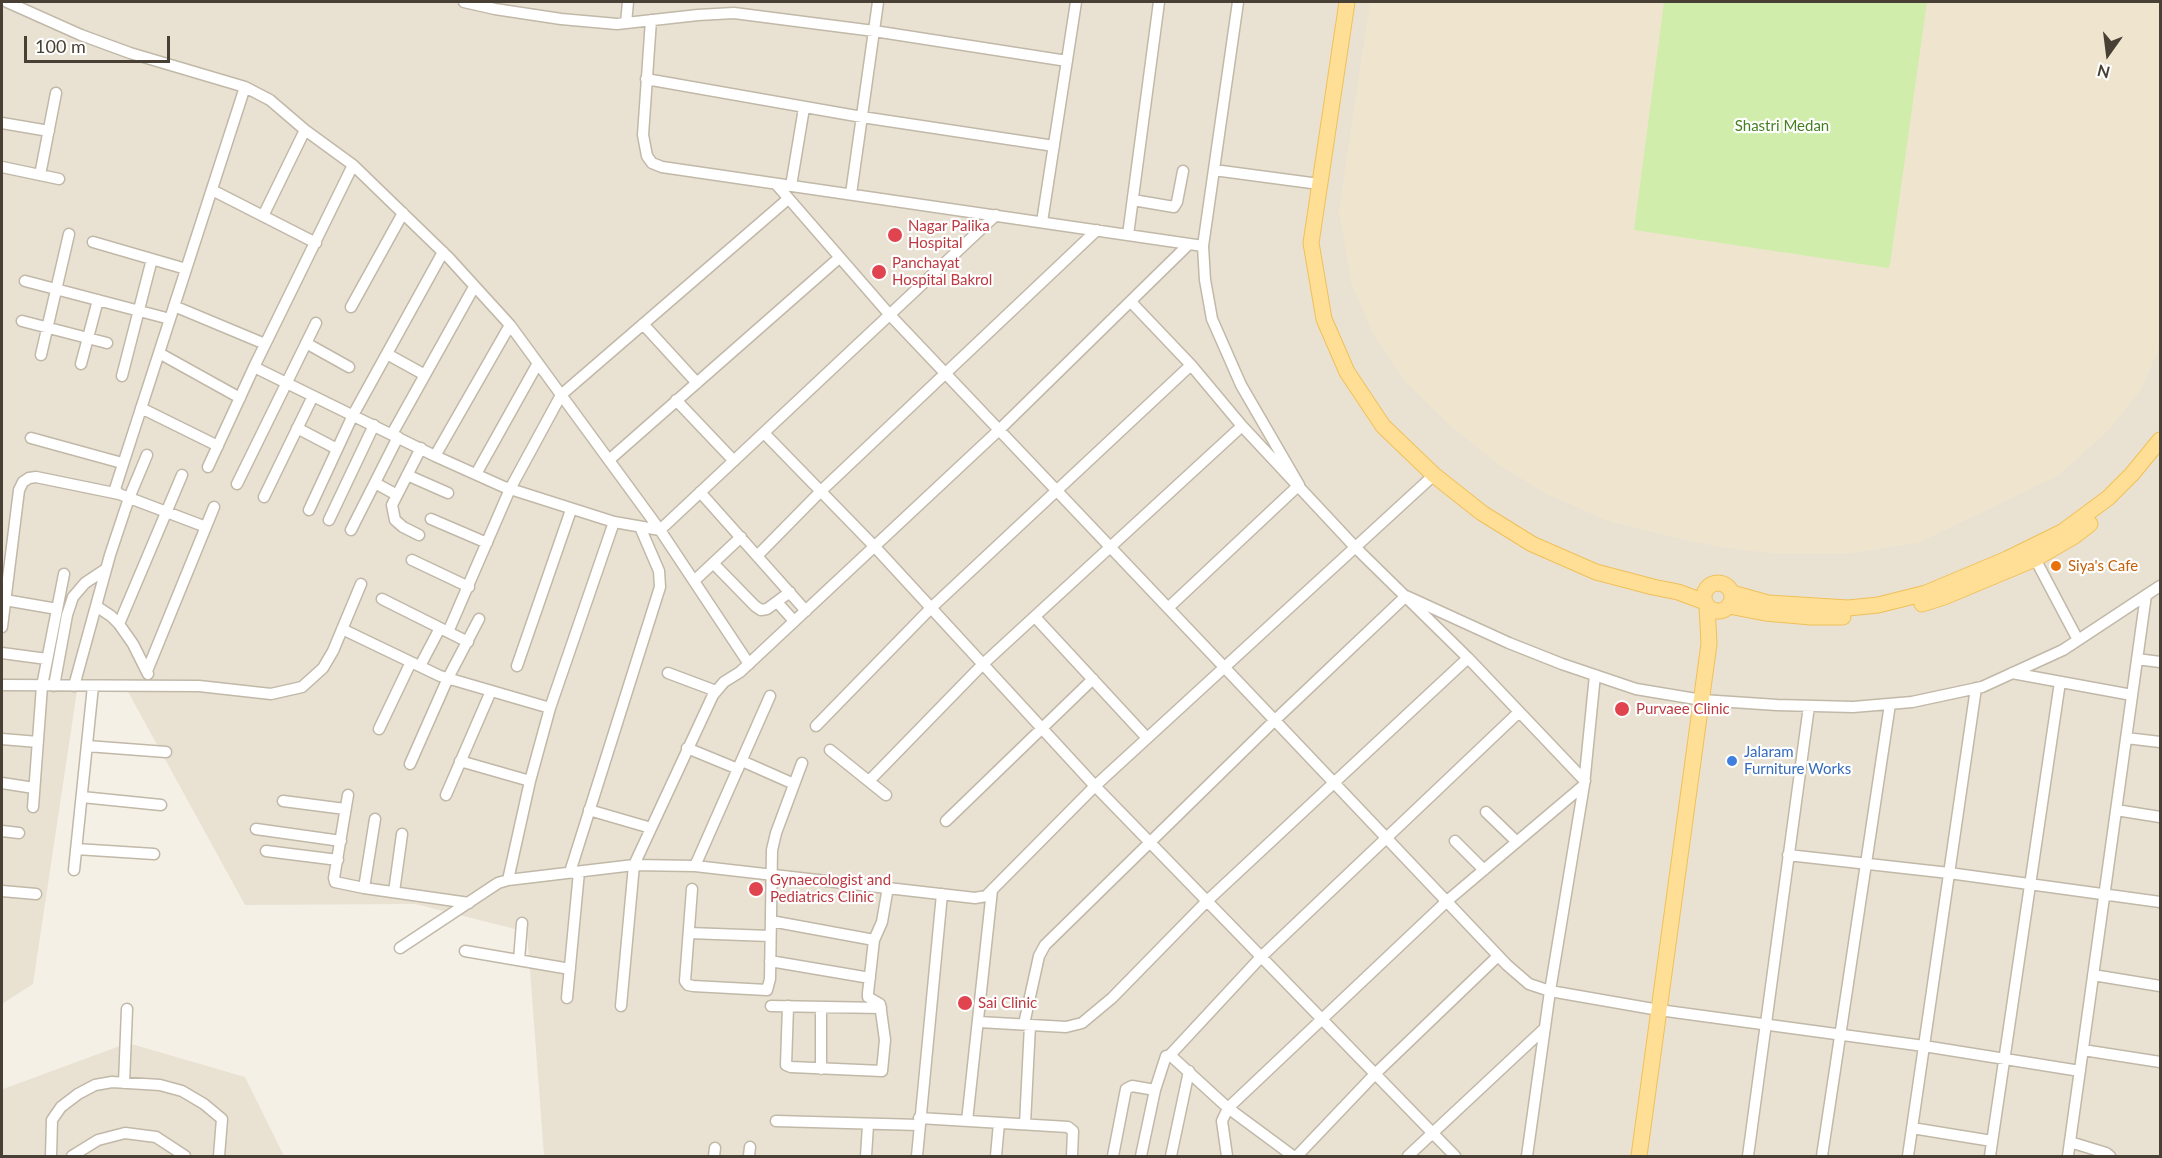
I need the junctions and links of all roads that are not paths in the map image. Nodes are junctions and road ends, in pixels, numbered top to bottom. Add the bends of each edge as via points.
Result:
1 (8, 2) edge
2 (464, 2) edge
3 (628, 2) edge
4 (878, 2) edge
5 (1076, 2) edge
6 (1159, 2) edge
7 (1238, 2) edge
8 (1347, 2) edge
9 (651, 20) junction
10 (626, 23) junction
11 (874, 31) junction
12 (1067, 61) junction
13 (646, 79) junction
14 (245, 87) junction
15 (56, 93) dead end
16 (804, 108) junction
17 (862, 117) junction
18 (2, 123) edge
19 (49, 130) junction
20 (305, 130) junction
21 (1054, 146) junction
22 (353, 165) junction
23 (2, 167) edge
24 (1214, 170) junction
25 (1183, 171) dead end
26 (40, 176) junction
27 (59, 179) dead end
28 (776, 184) junction
29 (1319, 184) junction
30 (791, 186) junction
31 (212, 190) junction
32 (851, 194) junction
33 (788, 199) junction
34 (1133, 200) junction
35 (403, 213) junction
36 (263, 216) junction
37 (996, 216) junction
38 (1042, 222) junction
39 (1097, 231) junction
40 (69, 234) dead end
41 (1128, 235) junction
42 (93, 242) dead end
43 (316, 243) junction
44 (1189, 244) junction
45 (1203, 246) junction
46 (443, 252) junction
47 (152, 258) junction
48 (839, 258) junction
49 (186, 268) junction
50 (25, 280) dead end
51 (474, 287) junction
52 (57, 289) junction
53 (98, 300) junction
54 (1131, 302) junction
55 (174, 306) junction
56 (351, 307) dead end
57 (137, 310) junction
58 (889, 314) junction
59 (170, 319) junction
60 (22, 321) dead end
61 (316, 323) dead end
62 (643, 324) junction
63 (510, 325) junction
64 (47, 328) junction
65 (88, 338) junction
66 (107, 342) dead end
67 (306, 343) junction
68 (265, 344) junction
69 (159, 353) junction
70 (387, 354) junction
71 (41, 355) dead end
72 (538, 363) junction
73 (81, 364) dead end
74 (1191, 365) junction
75 (254, 367) junction
76 (349, 367) dead end
77 (945, 373) junction
78 (425, 375) junction
79 (122, 376) dead end
80 (286, 383) junction
81 (697, 383) junction
82 (561, 395) junction
83 (313, 396) junction
84 (240, 398) junction
85 (676, 400) junction
86 (141, 408) junction
87 (353, 415) junction
88 (374, 425) junction
89 (1242, 426) junction
90 (297, 429) junction
91 (999, 430) junction
92 (764, 433) junction
93 (395, 435) junction
94 (31, 438) dead end
95 (2160, 440) edge
96 (218, 446) junction
97 (421, 448) junction
98 (337, 449) junction
99 (147, 455) dead end
100 (435, 456) junction
101 (2160, 456) edge
102 (609, 460) junction
103 (734, 461) junction
104 (122, 463) junction
105 (208, 467) dead end
106 (476, 474) junction
107 (408, 475) junction
108 (1434, 475) junction
109 (182, 476) dead end
110 (375, 483) junction
111 (237, 484) dead end
112 (1299, 485) junction
113 (510, 489) junction
114 (1056, 490) junction
115 (821, 491) junction
116 (700, 492) junction
117 (448, 493) dead end
118 (397, 495) junction
119 (124, 496) junction
120 (264, 497) dead end
121 (214, 507) dead end
122 (309, 510) dead end
123 (571, 510) junction
124 (167, 513) junction
125 (431, 519) dead end
126 (329, 520) dead end
127 (614, 522) junction
128 (206, 527) junction
129 (640, 527) junction
130 (351, 530) dead end
131 (660, 530) junction
132 (419, 535) dead end
133 (741, 537) junction
134 (487, 543) junction
135 (875, 547) junction
136 (1110, 548) junction
137 (1356, 548) junction
138 (2032, 554) junction
139 (757, 556) junction
140 (412, 560) dead end
141 (713, 563) junction
142 (106, 569) junction
143 (64, 574) dead end
144 (694, 581) junction
145 (361, 584) dead end
146 (469, 586) junction
147 (2160, 586) edge
148 (790, 592) junction
149 (2146, 595) junction
150 (1406, 596) junction
151 (1706, 598) junction
152 (382, 599) dead end
153 (5, 600) junction
154 (777, 602) junction
155 (1728, 603) junction
156 (96, 606) junction
157 (931, 608) junction
158 (57, 609) junction
159 (1168, 609) junction
160 (806, 611) junction
161 (1035, 617) junction
162 (479, 619) dead end
163 (794, 621) junction
164 (119, 624) junction
165 (2, 627) edge
166 (342, 629) junction
167 (444, 630) junction
168 (2078, 640) junction
169 (468, 642) junction
170 (1709, 644) junction
171 (2, 653) edge
172 (1467, 658) junction
173 (47, 659) junction
174 (2137, 659) junction
175 (2160, 662) edge
176 (416, 664) junction
177 (749, 664) junction
178 (983, 664) junction
179 (517, 666) dead end
180 (1224, 668) junction
181 (147, 670) junction
182 (668, 673) dead end
183 (2012, 673) junction
184 (1595, 675) junction
185 (448, 678) junction
186 (1093, 679) junction
187 (2060, 682) junction
188 (2, 686) edge
189 (48, 686) junction
190 (74, 686) junction
191 (93, 686) junction
192 (152, 686) junction
193 (1976, 688) junction
194 (490, 691) junction
195 (716, 691) junction
196 (2132, 695) junction
197 (770, 696) dead end
198 (1702, 700) junction
199 (1890, 704) junction
200 (1809, 706) junction
201 (550, 708) junction
202 (1518, 713) junction
203 (1274, 721) junction
204 (816, 726) dead end
205 (1042, 728) junction
206 (379, 729) dead end
207 (1147, 738) junction
208 (2126, 738) junction
209 (2, 739) edge
210 (38, 742) junction
211 (2160, 742) edge
212 (87, 746) junction
213 (687, 748) junction
214 (830, 750) dead end
215 (166, 752) dead end
216 (460, 761) junction
217 (802, 763) dead end
218 (410, 764) dead end
219 (740, 765) junction
220 (530, 781) junction
221 (869, 781) junction
222 (1333, 782) junction
223 (2, 783) edge
224 (1584, 783) junction
225 (794, 784) junction
226 (1095, 786) junction
227 (34, 788) junction
228 (348, 795) dead end
229 (446, 795) dead end
230 (886, 795) dead end
231 (82, 796) junction
232 (283, 801) dead end
233 (161, 805) dead end
234 (33, 807) dead end
235 (345, 809) junction
236 (589, 810) junction
237 (2116, 810) junction
238 (1486, 812) dead end
239 (2160, 817) edge
240 (375, 819) dead end
241 (946, 821) dead end
242 (651, 828) junction
243 (256, 830) dead end
244 (2, 831) edge
245 (19, 833) dead end
246 (402, 834) dead end
247 (1386, 838) junction
248 (341, 841) junction
249 (1455, 841) dead end
250 (1150, 842) junction
251 (1517, 842) junction
252 (76, 849) junction
253 (266, 851) dead end
254 (154, 854) dead end
255 (1788, 855) junction
256 (338, 860) junction
257 (1866, 864) junction
258 (634, 865) junction
259 (695, 866) junction
260 (74, 870) dead end
261 (1484, 870) junction
262 (574, 872) junction
263 (772, 873) junction
264 (1949, 873) junction
265 (507, 879) junction
266 (2030, 885) junction
267 (888, 887) junction
268 (364, 888) junction
269 (692, 889) dead end
270 (992, 890) junction
271 (2, 891) edge
272 (394, 892) junction
273 (2105, 893) junction
274 (36, 894) dead end
275 (942, 894) junction
276 (1207, 901) junction
277 (1447, 901) junction
278 (2160, 902) edge
279 (469, 903) junction
280 (771, 921) junction
281 (522, 923) dead end
282 (689, 933) junction
283 (770, 936) junction
284 (874, 940) junction
285 (400, 948) dead end
286 (465, 951) dead end
287 (1497, 956) junction
288 (1261, 957) junction
289 (519, 960) junction
290 (770, 961) junction
291 (570, 969) junction
292 (2093, 975) junction
293 (870, 978) junction
294 (2160, 986) edge
295 (1550, 991) junction
296 (567, 998) dead end
297 (621, 1006) dead end
298 (771, 1006) dead end
299 (788, 1006) junction
300 (821, 1007) junction
301 (880, 1008) junction
302 (127, 1009) dead end
303 (1659, 1010) junction
304 (1321, 1018) junction
305 (979, 1022) junction
306 (1027, 1024) junction
307 (1765, 1025) junction
308 (1545, 1028) junction
309 (1840, 1036) junction
310 (1924, 1046) junction
311 (2083, 1050) junction
312 (1170, 1055) junction
313 (2004, 1058) junction
314 (2160, 1062) edge
315 (821, 1069) junction
316 (1189, 1071) junction
317 (2080, 1071) junction
318 (1375, 1074) junction
319 (124, 1083) junction
320 (1155, 1090) junction
321 (1228, 1108) junction
322 (776, 1120) dead end
323 (919, 1121) junction
324 (967, 1121) junction
325 (999, 1123) junction
326 (1025, 1124) junction
327 (868, 1125) junction
328 (1912, 1128) junction
329 (1432, 1133) junction
330 (1992, 1141) junction
331 (2070, 1142) junction
332 (51, 1156) edge
333 (72, 1156) edge
334 (185, 1156) edge
335 (219, 1156) edge
336 (866, 1156) edge
337 (917, 1156) edge
338 (996, 1156) edge
339 (1072, 1156) edge
340 (1113, 1156) edge
341 (1140, 1156) edge
342 (1171, 1156) edge
343 (1227, 1156) edge
344 (1295, 1156) edge
345 (1408, 1156) edge
346 (1455, 1156) edge
347 (1527, 1156) edge
348 (1639, 1156) edge
349 (1748, 1156) edge
350 (1822, 1156) edge
351 (1908, 1156) edge
352 (1990, 1156) edge
353 (2068, 1156) edge
354 (2110, 1156) edge

1 - 14 street via 130,53
2 - 10 street via 561,19
3 - 10 street
4 - 11 street
5 - 12 street
6 - 34 street
7 - 24 street
8 - 29 main road
9 - 10 street
9 - 11 street via 734,13
9 - 13 street
11 - 12 street
11 - 17 street
12 - 21 street
13 - 16 street
13 - 28 street via 643,135 652,163
14 - 20 street via 270,100
14 - 31 street
15 - 19 street
16 - 17 street
16 - 30 street
17 - 21 street
17 - 32 street
18 - 19 street
19 - 26 street
20 - 22 street
20 - 36 street
21 - 38 street
22 - 35 street
22 - 43 street
23 - 26 street
24 - 29 street
24 - 45 street
25 - 34 street via 1174,207
26 - 27 street
28 - 30 street
28 - 33 street
29 - 108 main road via 1311,243 1324,319 1347,372 1383,426
30 - 32 street
31 - 36 street
31 - 49 street
32 - 37 street
33 - 48 street
33 - 62 street
34 - 41 street
35 - 46 street
35 - 56 street
36 - 43 street
37 - 38 street
37 - 58 street
38 - 39 street
39 - 41 street
39 - 77 street
40 - 52 street
41 - 44 street
42 - 47 street
43 - 68 street
44 - 45 street
44 - 54 street
45 - 112 street via 1212,319 1241,385
46 - 51 street
46 - 70 street
47 - 49 street
47 - 57 street
48 - 58 street
48 - 81 street
49 - 55 street
50 - 52 street
51 - 63 street
51 - 78 street
52 - 53 street
52 - 64 street
53 - 57 street
53 - 65 street
54 - 74 street
54 - 91 street
55 - 59 street
55 - 68 street
57 - 59 street
57 - 79 street
58 - 77 street
58 - 92 street
59 - 69 street
60 - 64 street
61 - 67 street
62 - 81 street
62 - 82 street
63 - 72 street
63 - 100 street
64 - 65 street
64 - 71 street
65 - 66 street
65 - 73 street
67 - 76 street
67 - 80 street
68 - 75 street
69 - 84 street
69 - 86 street
70 - 78 street
70 - 87 street
72 - 82 street
72 - 106 street
74 - 89 street
74 - 114 street
75 - 80 street
75 - 84 street
77 - 91 street
77 - 115 street
78 - 93 street
80 - 83 street
80 - 111 street
81 - 85 street
82 - 102 street
82 - 113 street
83 - 87 street
83 - 90 street
84 - 96 street
85 - 102 street
85 - 103 street
86 - 96 street
86 - 104 street
87 - 88 street
87 - 98 street
88 - 93 street
88 - 126 street
89 - 112 street
89 - 136 street
90 - 98 street
90 - 120 street
91 - 114 street
91 - 135 street
92 - 103 street
92 - 115 street
93 - 97 street
93 - 110 street
94 - 104 street
95 - 138 main road via 2108,498
96 - 105 street
97 - 100 street
97 - 107 street
98 - 122 street
99 - 119 street
100 - 106 street
101 - 138 main road via 2115,505 2073,537
102 - 131 street
103 - 116 street
104 - 119 street via 115,489
106 - 113 street
107 - 117 street
107 - 118 street
108 - 137 street
108 - 151 main road via 1482,513 1532,544 1596,572
109 - 124 street
110 - 118 street
110 - 130 street
112 - 137 street
112 - 159 street
113 - 123 street
113 - 134 street
114 - 136 street
114 - 157 street
115 - 135 street
115 - 139 street
116 - 131 street
116 - 133 street
118 - 132 street via 392,506 394,520
119 - 124 street
119 - 142 street
119 - 153 street via 36,477 22,482
121 - 128 street
123 - 127 street
123 - 179 street
124 - 128 street
124 - 164 street
125 - 134 street
127 - 129 street
127 - 201 street
128 - 181 street
129 - 131 street
129 - 236 street via 659,571 660,587
131 - 144 street
133 - 139 street
133 - 141 street
134 - 146 street
135 - 157 street
135 - 160 street
136 - 159 street
136 - 161 street
137 - 150 street
137 - 180 street
138 - 155 main road via 1926,593 1878,605 1848,608 1752,600
138 - 168 street
139 - 148 street
140 - 146 street
141 - 144 street
141 - 154 street via 761,610
142 - 156 street
142 - 189 street via 73,597
143 - 158 street
144 - 177 street
145 - 166 street
146 - 167 street
147 - 149 street
148 - 154 street
148 - 160 street
149 - 168 street
149 - 174 street
150 - 172 street
150 - 184 street via 1509,643
150 - 203 street
151 - 155 main road via 1714,610
151 - 155 main road via 1714,583 1722,583 1729,587
151 - 170 main road
152 - 167 street
153 - 158 street
153 - 165 street
154 - 163 street
155 - 170 main road
156 - 164 street
156 - 190 street
157 - 178 street
157 - 204 street
158 - 173 street
159 - 180 street
160 - 163 street
161 - 178 street
161 - 186 street
162 - 169 street
163 - 177 street
164 - 181 street
166 - 176 street
166 - 192 street via 323,668 302,687 271,694 199,686
167 - 169 street
167 - 176 street
168 - 183 street
169 - 185 street
170 - 198 main road
171 - 173 street
172 - 202 street
172 - 222 street
173 - 189 street
174 - 175 street
174 - 196 street
176 - 185 street
176 - 206 street
177 - 195 street
178 - 205 street
178 - 221 street
180 - 203 street
180 - 207 street
181 - 192 street
182 - 195 street
183 - 187 street
183 - 193 street
184 - 198 street via 1636,689
184 - 224 street
185 - 194 street
185 - 218 street
186 - 205 street
186 - 207 street
187 - 196 street
187 - 266 street
188 - 189 street
189 - 190 street
189 - 210 street
190 - 191 street
191 - 192 street
191 - 212 street
193 - 199 street
193 - 264 street
194 - 201 street
194 - 216 street
195 - 213 street
196 - 208 street
197 - 219 street
198 - 200 street
198 - 303 main road
199 - 200 street
199 - 257 street
200 - 255 street
201 - 220 street
202 - 224 street
202 - 247 street
203 - 222 street
203 - 250 street
205 - 226 street
205 - 241 street
207 - 226 street
208 - 211 street
208 - 237 street
209 - 210 street
210 - 227 street
212 - 215 street
212 - 231 street
213 - 219 street
213 - 242 street
214 - 221 street
216 - 220 street
216 - 229 street
217 - 225 street
219 - 225 street
219 - 259 street
220 - 265 street
221 - 230 street
222 - 247 street
222 - 276 street
223 - 227 street
224 - 251 street
224 - 295 street
225 - 263 street via 776,833
226 - 250 street
226 - 270 street
227 - 234 street
228 - 235 street
231 - 233 street
231 - 252 street
232 - 235 street
235 - 248 street
236 - 242 street
236 - 262 street
237 - 239 street
237 - 273 street
238 - 251 street
240 - 268 street
242 - 258 street
243 - 248 street
244 - 245 street
246 - 272 street
247 - 277 street
247 - 288 street
248 - 256 street
249 - 261 street
250 - 276 street
250 - 306 street via 1041,950
251 - 261 street
252 - 254 street
252 - 260 street
253 - 256 street
255 - 257 street
255 - 307 street
256 - 268 street via 335,882
257 - 264 street
257 - 309 street
258 - 259 street
258 - 262 street
258 - 297 street
259 - 263 street
261 - 277 street
262 - 265 street
262 - 291 street
263 - 267 street
263 - 280 street
264 - 266 street
264 - 310 street
265 - 279 street
266 - 273 street
266 - 313 street
267 - 275 street
267 - 284 street via 882,922
268 - 272 street
269 - 282 street
270 - 275 street via 982,898
270 - 305 street
271 - 274 street
272 - 279 street
273 - 278 street
273 - 292 street
275 - 323 street
276 - 288 street
276 - 306 street via 1112,998 1082,1023 1066,1027
277 - 287 street
277 - 304 street
279 - 285 street
280 - 283 street
280 - 284 street
281 - 289 street
282 - 283 street
282 - 290 street via 685,981 688,985 767,990
283 - 290 street
284 - 293 street
286 - 289 street
287 - 295 street via 1528,984
287 - 318 street
288 - 304 street
288 - 312 street
289 - 291 street
290 - 293 street
291 - 296 street
292 - 294 street
292 - 311 street
293 - 301 street via 868,997 878,1002
295 - 303 street
295 - 308 street
298 - 299 street
299 - 300 street
299 - 315 street via 786,1065
300 - 301 street
300 - 315 street
301 - 315 street via 885,1040 882,1071
302 - 319 street
303 - 307 street
303 - 348 main road
304 - 318 street
304 - 321 street
305 - 306 street
305 - 324 street
306 - 326 street
307 - 309 street
307 - 349 street
308 - 329 street
308 - 347 street
309 - 310 street
309 - 350 street
310 - 313 street
310 - 328 street
311 - 314 street
311 - 317 street
312 - 316 street
312 - 320 street via 1164,1059
313 - 317 street
313 - 330 street
316 - 321 street
316 - 342 street
317 - 331 street
318 - 329 street
318 - 344 street
319 - 332 street via 95,1085 61,1107 52,1120
319 - 335 street via 160,1085 182,1091 204,1104 222,1119
320 - 340 street via 1132,1086 1126,1089
320 - 341 street
321 - 343 street via 1222,1121
321 - 344 street
322 - 327 street
323 - 324 street
323 - 327 street
323 - 337 street
324 - 325 street
325 - 326 street
325 - 338 street
326 - 339 street via 1072,1129
327 - 336 street
328 - 330 street
328 - 351 street
329 - 345 street
329 - 346 street
330 - 352 street
331 - 353 street
331 - 354 street
333 - 334 street via 98,1140 125,1133 156,1137

